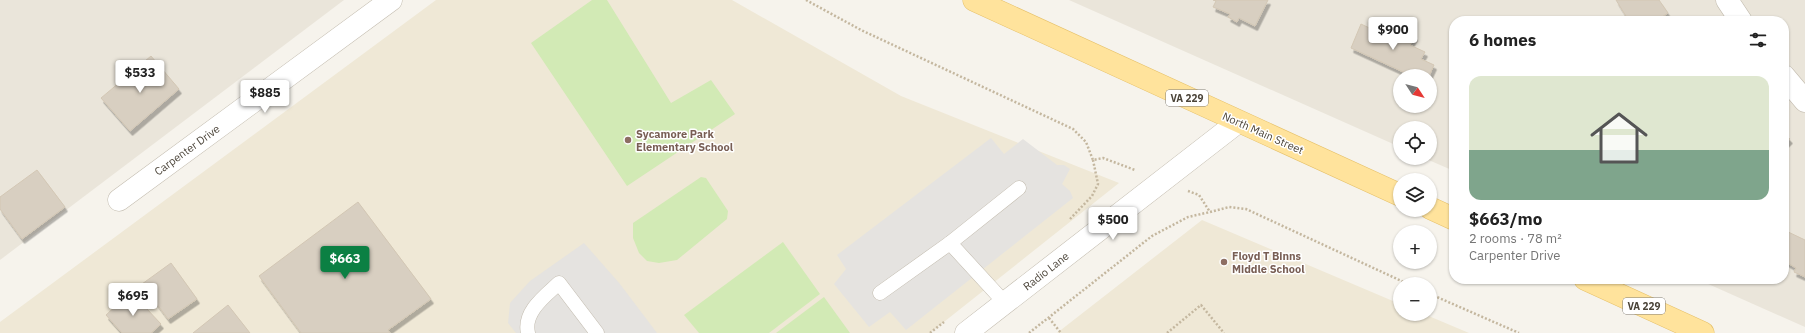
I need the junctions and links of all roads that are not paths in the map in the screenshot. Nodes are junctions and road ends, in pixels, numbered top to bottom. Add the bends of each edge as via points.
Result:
1 (391, 0) edge
2 (974, 0) edge
3 (1727, 0) edge
4 (1738, 16) edge
5 (1789, 82) edge
6 (1805, 101) edge
7 (1238, 122) junction
8 (1019, 188) dead end
9 (1393, 192) edge
10 (119, 200) dead end
11 (1437, 211) edge
12 (1449, 217) edge
13 (950, 243) junction
14 (1596, 284) edge
15 (880, 293) dead end
16 (1005, 303) junction
17 (528, 333) edge
18 (597, 333) edge
19 (966, 333) edge
20 (1703, 333) edge

1 - 10 street, Carpenter Drive
2 - 7 main road, North Main Street / VA 229
3 - 4 street
5 - 6 street
7 - 9 main road, North Main Street / VA 229
7 - 16 street, Radio Lane
8 - 13 lane
11 - 12 main road
13 - 15 lane
13 - 16 lane
14 - 20 main road, VA 229
16 - 19 street, Radio Lane
17 - 18 lane via 534,307 559,283

